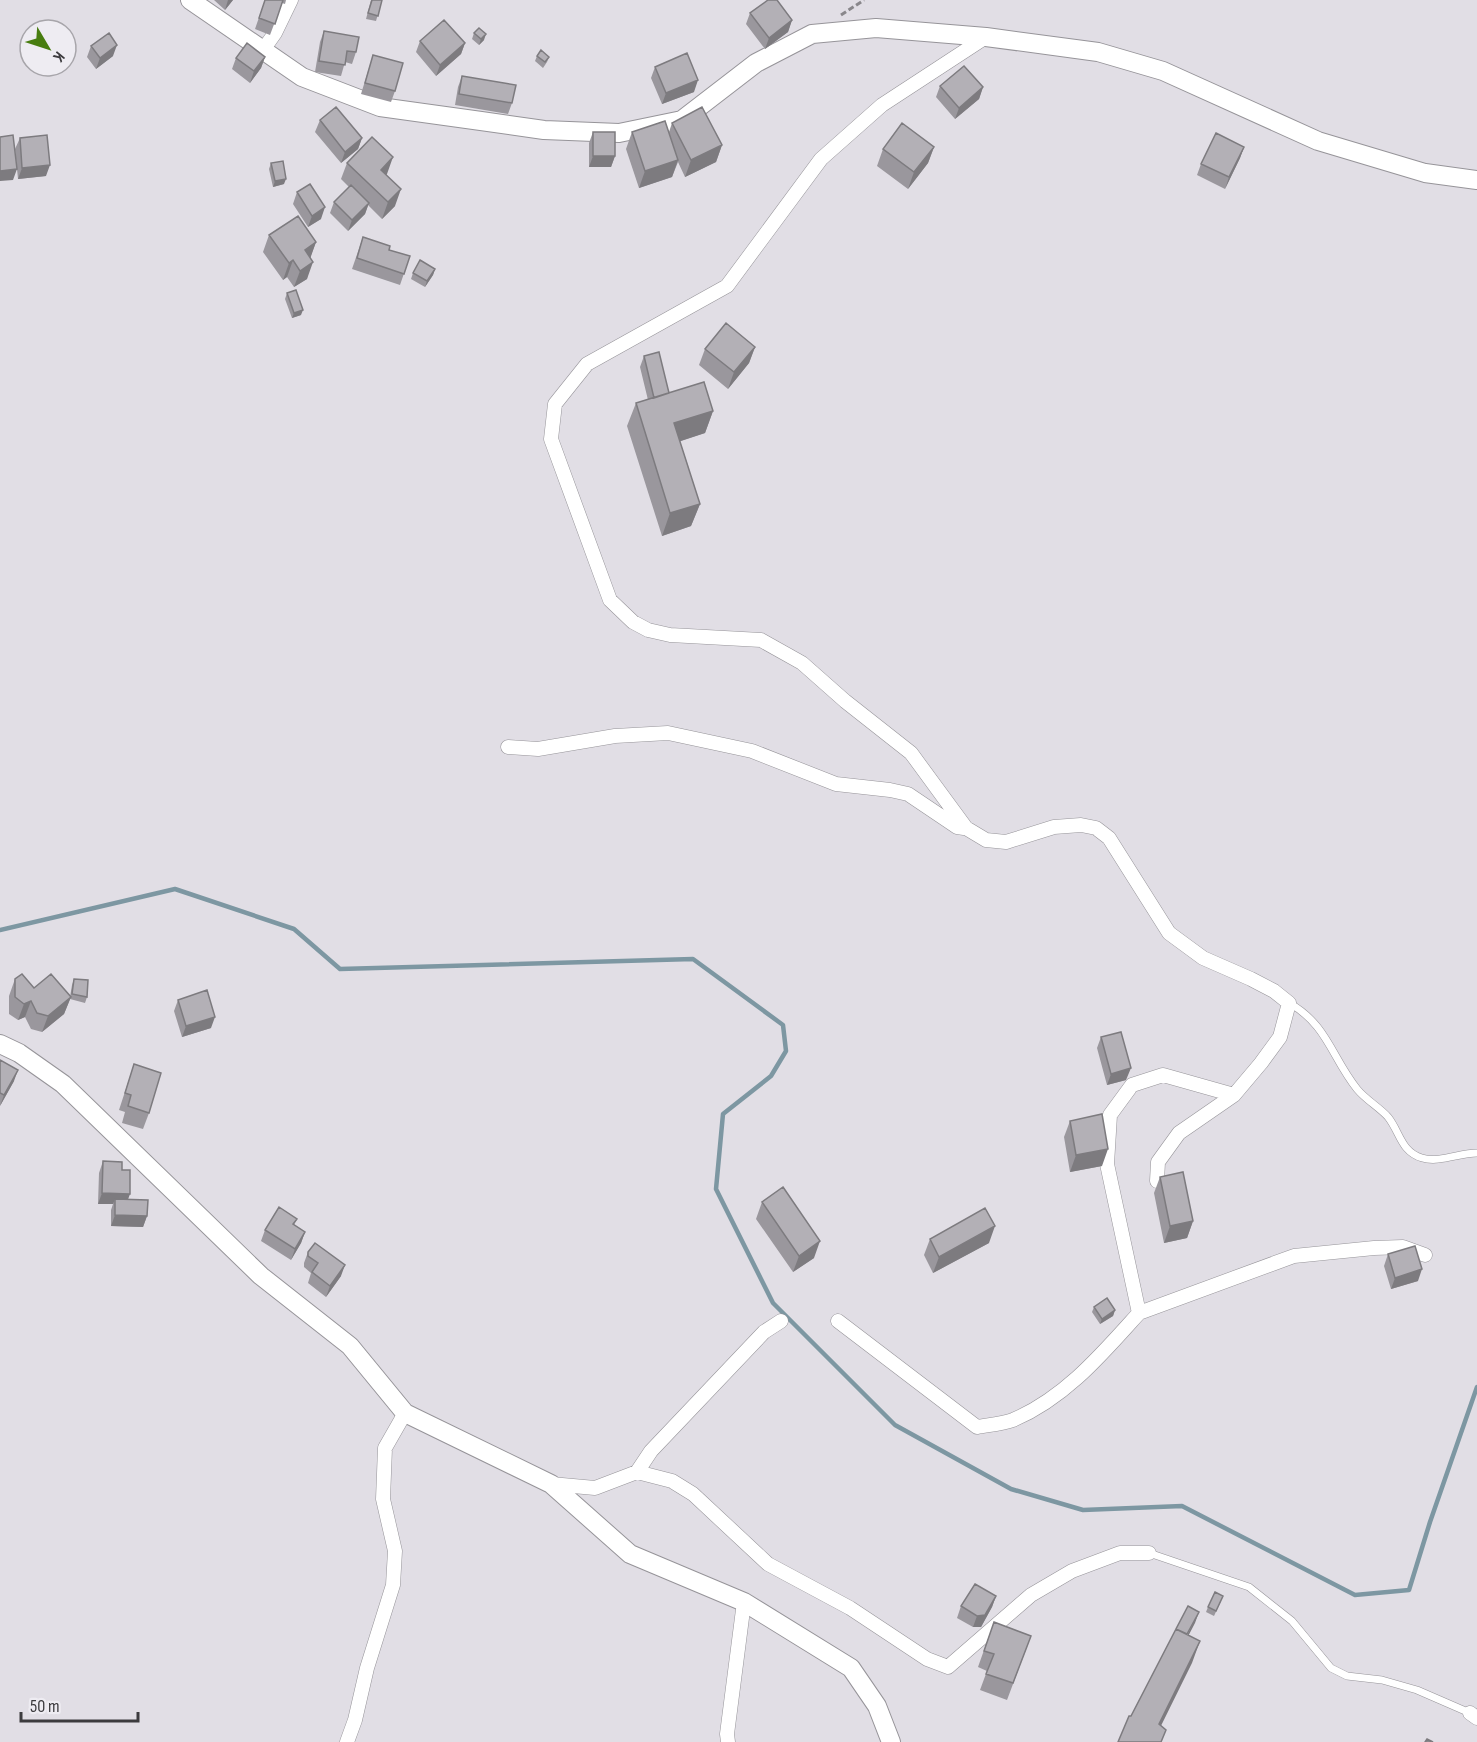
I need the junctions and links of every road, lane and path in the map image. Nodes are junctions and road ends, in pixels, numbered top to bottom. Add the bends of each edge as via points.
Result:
1 (190, 0) edge
2 (291, 0) edge
3 (986, 37) junction
4 (263, 50) junction
5 (1477, 180) edge
6 (508, 747) dead end
7 (966, 828) junction
8 (1289, 1003) junction
9 (0, 1044) edge
10 (1234, 1095) junction
11 (1477, 1153) edge
12 (1157, 1181) dead end
13 (1425, 1255) dead end
14 (1139, 1313) junction
15 (781, 1321) dead end
16 (838, 1321) dead end
17 (405, 1413) junction
18 (637, 1472) junction
19 (551, 1484) junction
20 (1149, 1553) joint
21 (744, 1602) junction
22 (1473, 1716) edge
23 (347, 1742) edge
24 (729, 1742) edge
25 (891, 1742) edge

1 - 4 street
2 - 4 street
3 - 4 street via 876,28 812,34 756,63 682,120 619,133 544,130 380,106 302,77
3 - 5 street via 1098,52 1163,70 1317,141 1425,174
3 - 7 street via 882,105 821,159 727,286 587,364 555,404 550,439 610,600 633,622 670,634 761,640 794,657 911,753
6 - 7 street via 538,749 615,736 668,733 752,751 836,784 908,794
7 - 8 street via 986,840 1006,842 1054,827 1096,828 1109,838 1169,933 1203,958 1274,991
8 - 10 street via 1280,1037
8 - 11 lane via 1311,1017 1357,1089 1388,1118 1408,1151 1439,1160
9 - 17 street via 63,1084 261,1276 350,1346
10 - 12 street via 1179,1133 1158,1162
10 - 14 street via 1163,1075 1132,1085 1110,1115 1107,1164
13 - 14 street via 1403,1247 1294,1256
14 - 16 street via 1104,1353 1055,1398 1011,1420 977,1427
15 - 18 street via 764,1332 651,1451
17 - 19 street
17 - 23 street via 385,1448 383,1499 395,1551 393,1585
18 - 19 street via 595,1488
18 - 20 street via 672,1481 693,1494 768,1564 850,1608 927,1659 948,1667 1030,1594 1072,1571 1120,1553
19 - 21 street via 630,1554
20 - 22 lane via 1249,1587 1292,1621 1331,1668 1347,1676 1417,1690
21 - 24 street
21 - 25 street via 851,1668 877,1706

